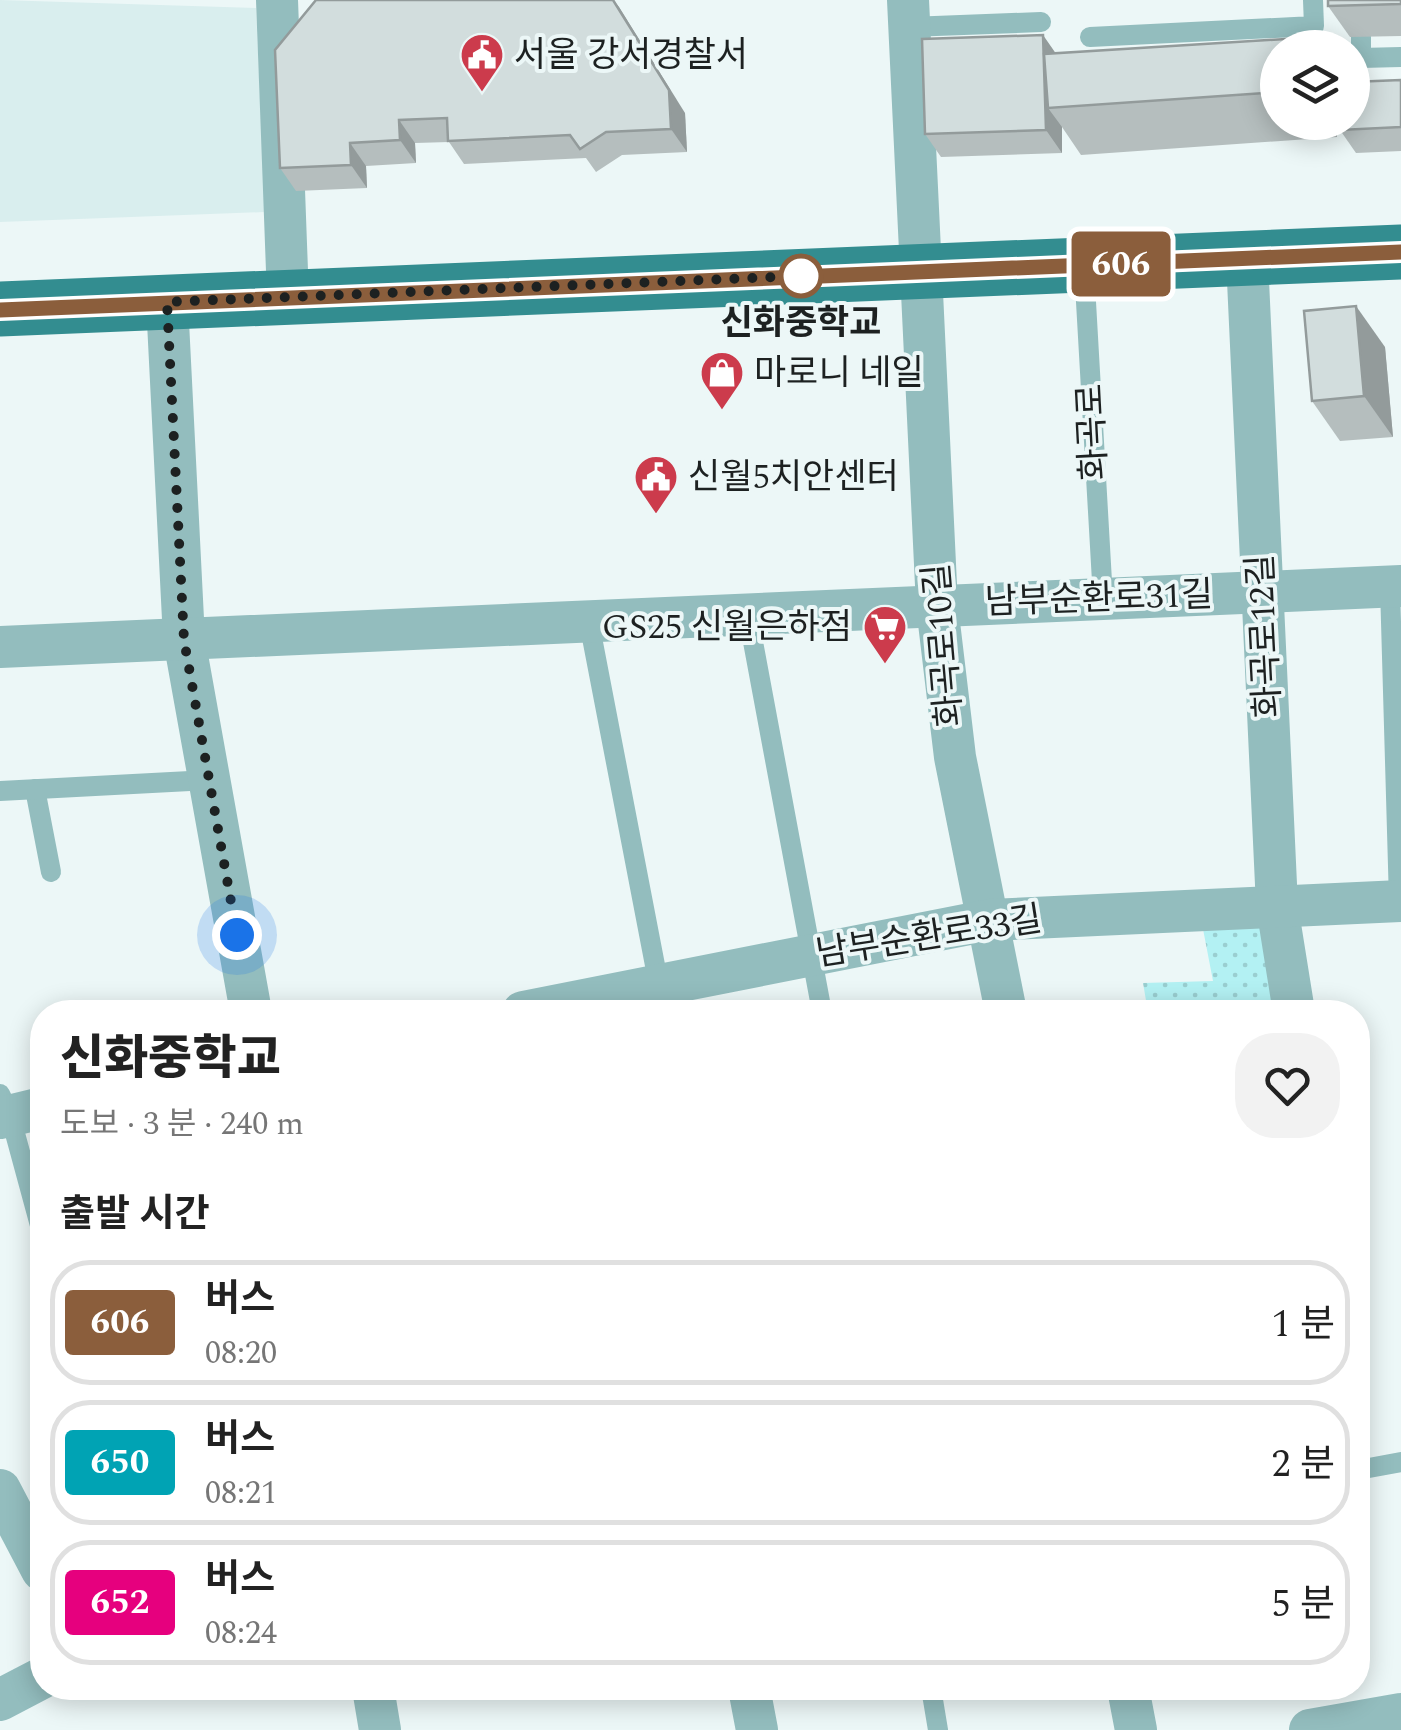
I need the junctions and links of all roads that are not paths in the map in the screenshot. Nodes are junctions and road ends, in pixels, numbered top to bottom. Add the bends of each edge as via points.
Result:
1 (276, 0) edge
2 (1313, 0) edge
3 (909, 13) edge
4 (1041, 22) dead end
5 (1090, 38) dead end
6 (1401, 56) edge
7 (1370, 58) edge
8 (1401, 252) edge
9 (1247, 258) junction
10 (1084, 265) junction
11 (921, 272) junction
12 (288, 298) junction
13 (167, 302) junction
14 (0, 310) edge
15 (1395, 586) edge
16 (1262, 592) junction
17 (1103, 599) junction
18 (937, 606) junction
19 (748, 614) junction
20 (589, 622) junction
21 (184, 640) junction
22 (0, 648) edge
23 (209, 780) junction
24 (36, 789) junction
25 (0, 791) edge
26 (50, 872) dead end
27 (1400, 901) edge
28 (1277, 906) junction
29 (990, 920) junction
30 (812, 954) junction
31 (636, 997) edge
32 (249, 1000) edge
33 (820, 1000) edge
34 (1004, 1000) edge
35 (1292, 1000) edge
36 (13, 1108) edge
37 (30, 1181) edge
38 (1401, 1462) edge
39 (1370, 1468) edge
40 (0, 1490) edge
41 (30, 1547) edge
42 (30, 1684) edge
43 (0, 1700) edge
44 (375, 1700) edge
45 (751, 1700) edge
46 (933, 1700) edge
47 (1130, 1700) edge
48 (1401, 1714) edge
49 (380, 1730) edge
50 (757, 1730) edge
51 (938, 1730) edge
52 (1136, 1730) edge
53 (1310, 1730) edge

1 - 12 street
2 - 5 lane via 1314,26
3 - 4 lane
3 - 11 street, 화곡로10길
6 - 7 lane
8 - 9 main road
9 - 10 main road
9 - 16 street, 화곡로12길
10 - 11 main road
10 - 17 lane, 화곡로
11 - 12 main road
11 - 18 street, 화곡로10길
12 - 13 main road
13 - 14 main road
13 - 21 street
15 - 16 street, 남부순환로31길
15 - 27 lane, 남부순환로31길
16 - 17 street, 남부순환로31길
16 - 28 street, 화곡로12길
17 - 18 street, 남부순환로31길
18 - 19 street, 남부순환로31길
18 - 29 street, 화곡로10길 via 954,756
19 - 20 street, 남부순환로31길
19 - 30 lane
20 - 21 street, 남부순환로31길
20 - 31 lane
21 - 22 street, 남부순환로31길
21 - 23 street
23 - 24 lane
23 - 32 street
24 - 25 lane
24 - 26 lane
27 - 28 street, 남부순환로33길
28 - 29 street, 남부순환로33길
28 - 35 street, 화곡로12길
29 - 30 street, 남부순환로33길
29 - 34 street, 화곡로10길
30 - 31 street, 남부순환로33길
30 - 33 lane
36 - 37 lane
38 - 39 lane
40 - 41 street
42 - 43 street
44 - 49 street
45 - 50 street
46 - 51 lane
47 - 52 street
48 - 53 street

